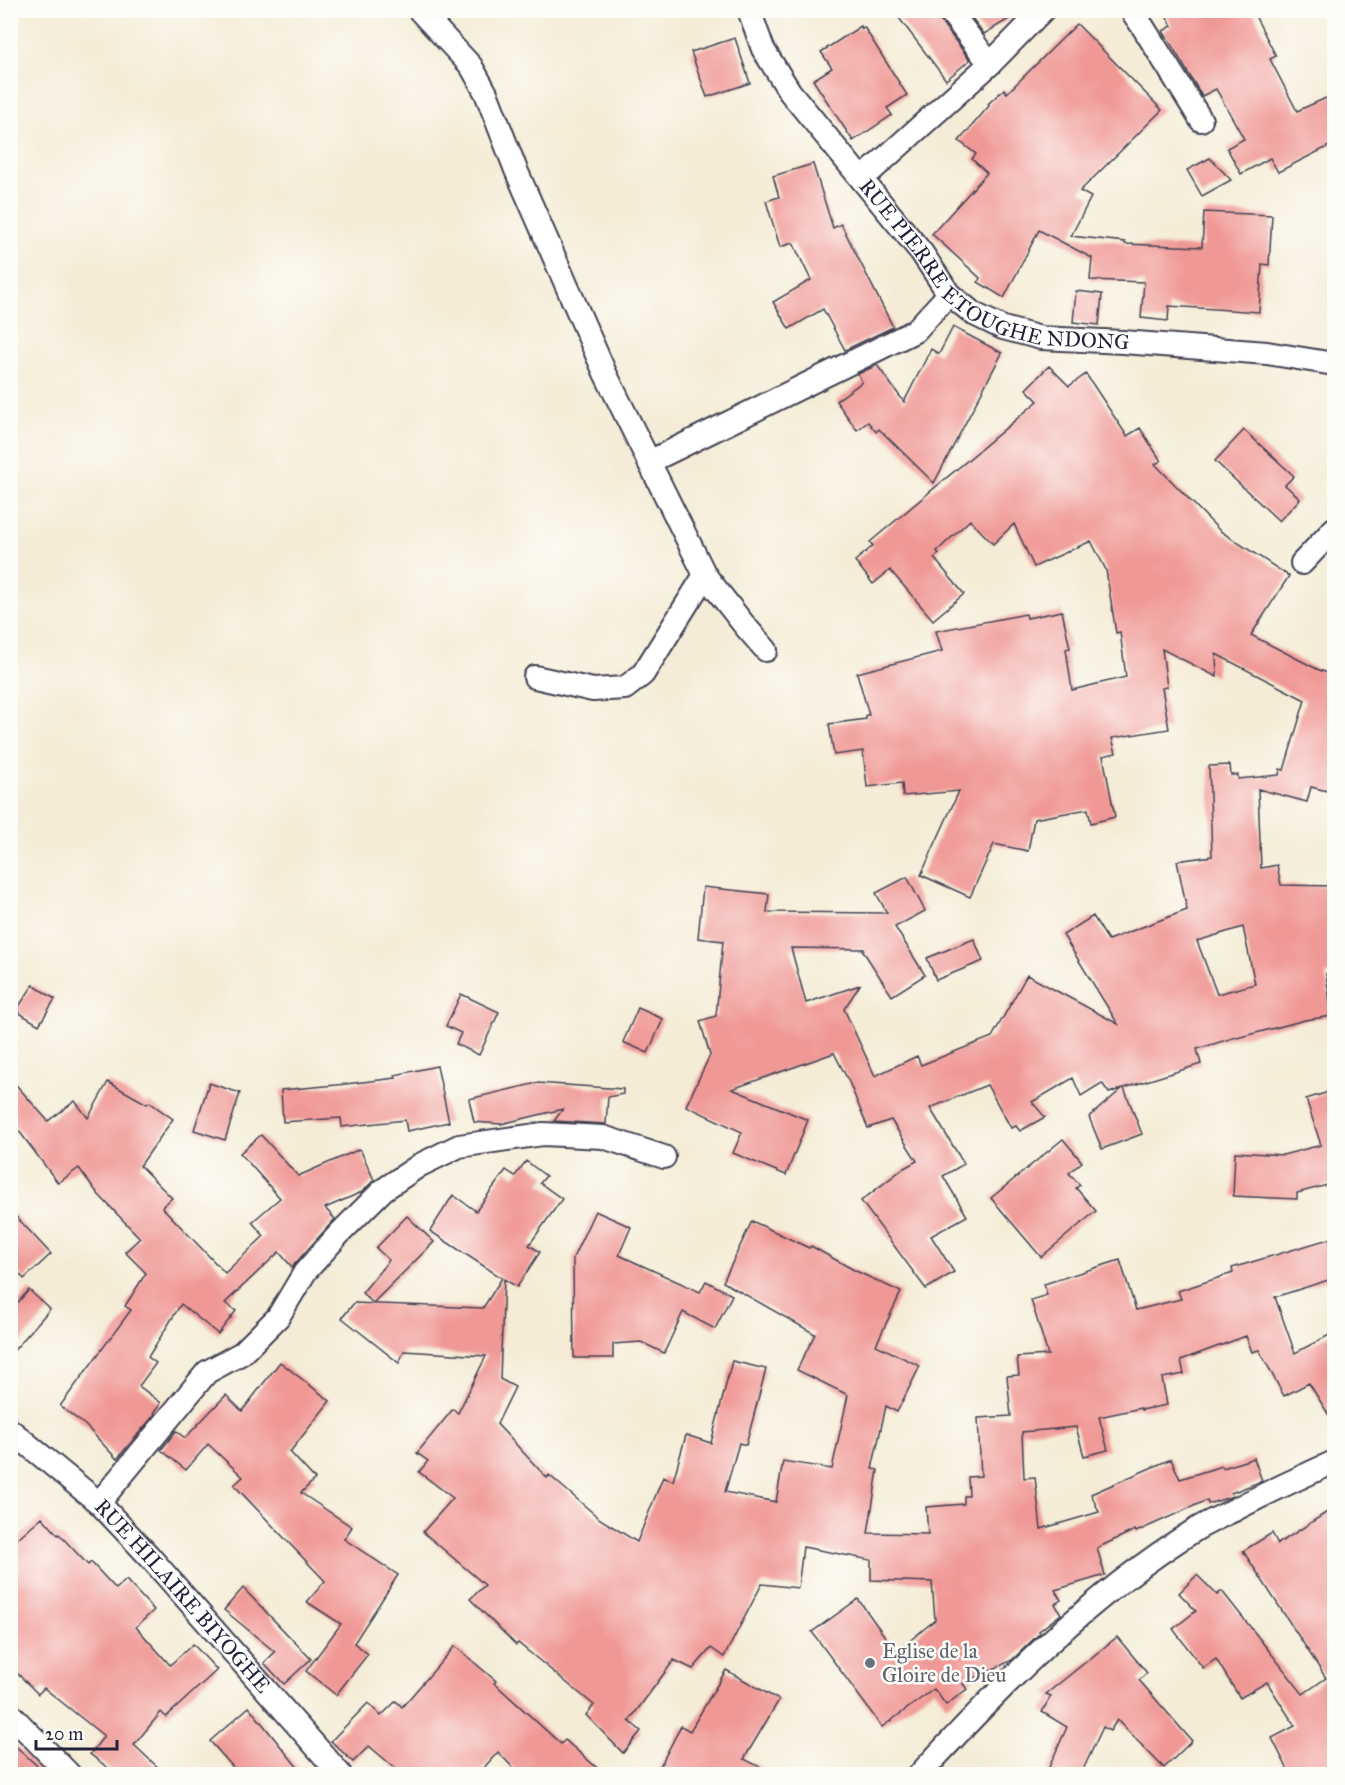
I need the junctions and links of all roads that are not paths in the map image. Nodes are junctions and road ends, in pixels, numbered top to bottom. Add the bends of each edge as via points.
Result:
1 (419, 10) edge
2 (749, 10) edge
3 (949, 10) edge
4 (1043, 10) edge
5 (1131, 10) edge
6 (990, 64) junction
7 (1201, 120) dead end
8 (862, 179) junction
9 (950, 294) junction
10 (1332, 367) edge
11 (649, 462) junction
12 (1335, 529) edge
13 (1302, 563) dead end
14 (705, 575) junction
15 (766, 650) dead end
16 (535, 676) dead end
17 (664, 1157) dead end
18 (10, 1430) edge
19 (1335, 1462) edge
20 (99, 1503) junction
21 (10, 1714) edge
22 (69, 1774) edge
23 (340, 1774) edge
24 (920, 1774) edge

1 - 11 street via 471,66 486,93 605,373
2 - 8 street, RUE PIERRE ETOUGHE NDONG via 764,49 790,92
3 - 6 street
4 - 6 street
5 - 7 street
6 - 8 street
8 - 9 street, RUE PIERRE ETOUGHE NDONG
9 - 10 street, RUE PIERRE ETOUGHE NDONG via 974,314 1003,328 1041,338 1267,353
9 - 11 street via 915,331
11 - 14 street
12 - 13 street
14 - 15 street
14 - 16 street via 642,674 625,688 593,690
17 - 20 street via 603,1137 543,1134 459,1146 420,1165 383,1190 339,1234 305,1272 278,1317 242,1353 207,1372
18 - 20 street, RUE HILAIRE BIYOGHE
19 - 24 street via 1197,1528 1149,1560 1052,1640
20 - 23 street, RUE HILAIRE BIYOGHE
21 - 22 street

